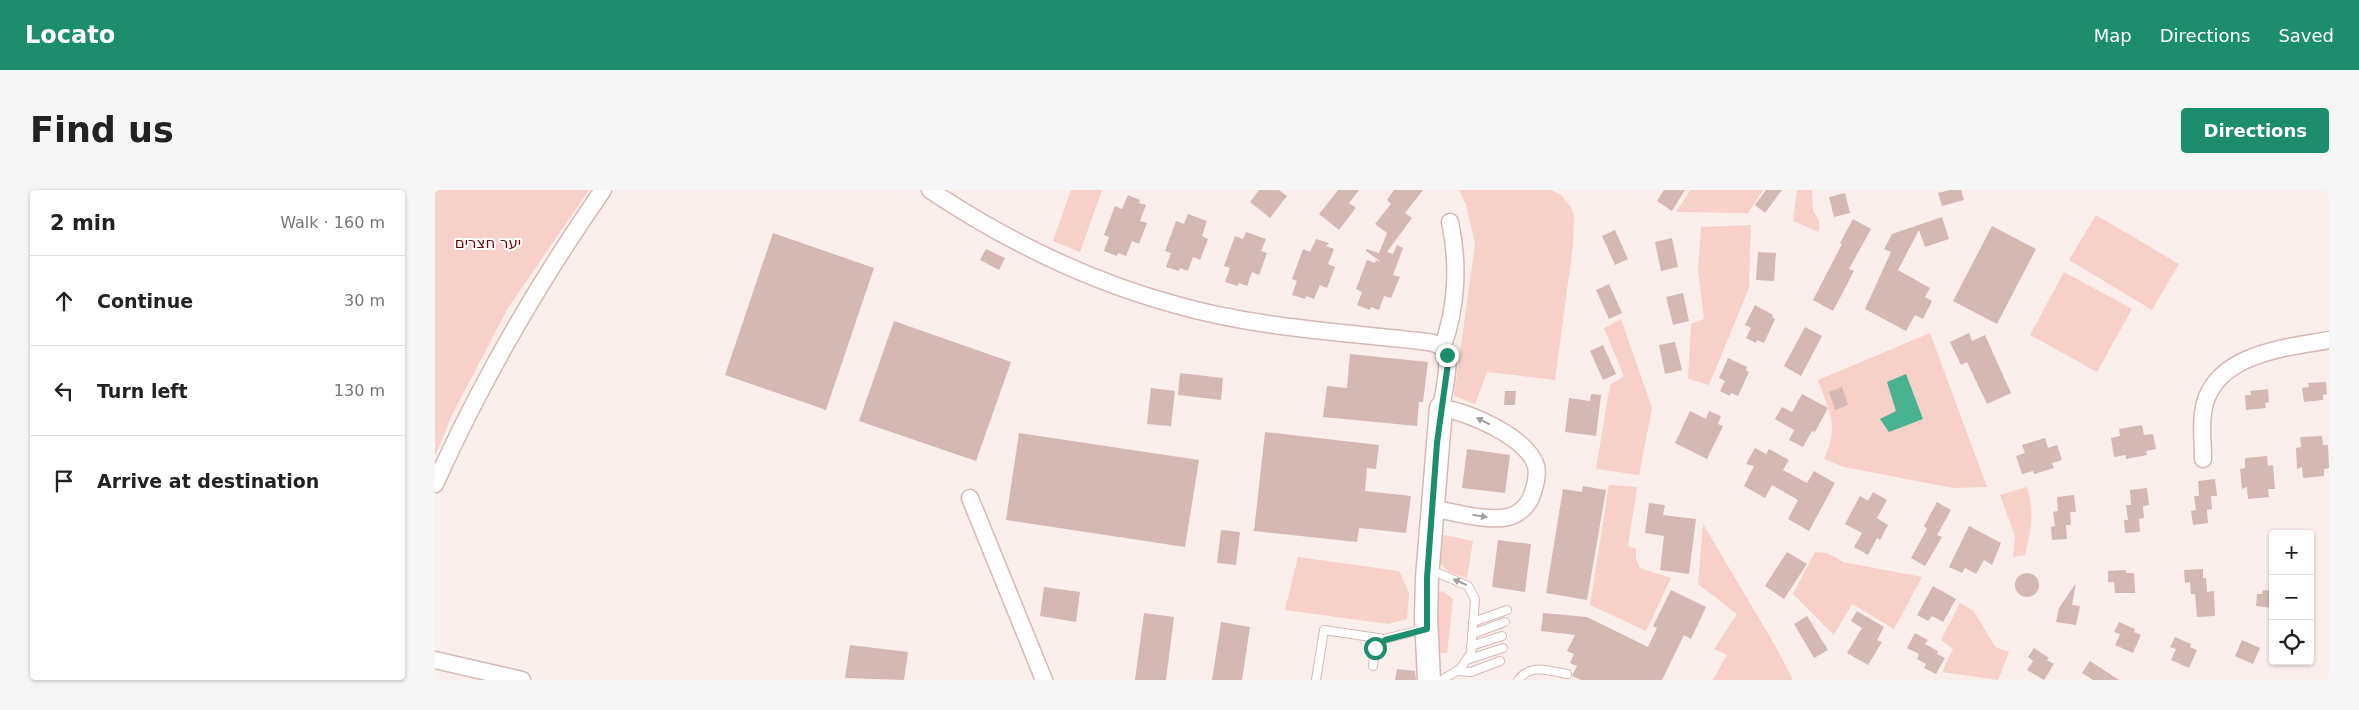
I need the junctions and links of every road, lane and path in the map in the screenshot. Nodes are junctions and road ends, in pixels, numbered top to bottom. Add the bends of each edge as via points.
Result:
1 (603, 190) edge
2 (930, 190) edge
3 (1450, 222) dead end
4 (2329, 340) edge
5 (1443, 348) junction
6 (1441, 408) junction
7 (2203, 458) dead end
8 (435, 484) edge
9 (970, 498) dead end
10 (1432, 508) junction
11 (1428, 568) junction
12 (1507, 610) dead end
13 (1473, 622) junction
14 (1505, 622) dead end
15 (1427, 629) junction
16 (1472, 634) junction
17 (1502, 636) dead end
18 (1385, 640) junction
19 (1471, 646) junction
20 (1503, 648) dead end
21 (435, 660) edge
22 (1467, 660) junction
23 (1500, 661) dead end
24 (1373, 666) dead end
25 (1457, 671) junction
26 (1567, 674) dead end
27 (522, 680) edge
28 (1044, 680) edge
29 (1316, 680) edge
30 (1429, 680) edge
31 (1441, 680) edge
32 (1518, 680) edge

1 - 8 street via 531,298 485,379
2 - 5 street via 1029,249 1103,281 1174,305 1263,322 1428,342
3 - 5 street via 1455,244 1455,276 1449,330
4 - 7 street via 2259,354 2231,367 2212,390 2203,413
5 - 6 street via 1448,363
6 - 10 street
10 -> 6 street via 1506,518 1526,506 1532,497 1537,473 1528,453 1497,428 1466,414
9 - 28 street
10 - 11 street
13 -> 11 lane via 1475,599 1468,586
11 - 15 street
12 - 13 lane
13 - 16 lane
14 - 16 lane
15 - 18 lane
15 - 30 street
16 - 19 lane
17 - 19 lane
18 - 24 lane via 1375,648
18 - 29 lane via 1324,630
19 - 22 lane
20 - 22 lane
21 - 27 street
22 - 25 lane
23 - 25 lane via 1471,672
25 - 31 lane
26 - 32 lane via 1538,668

